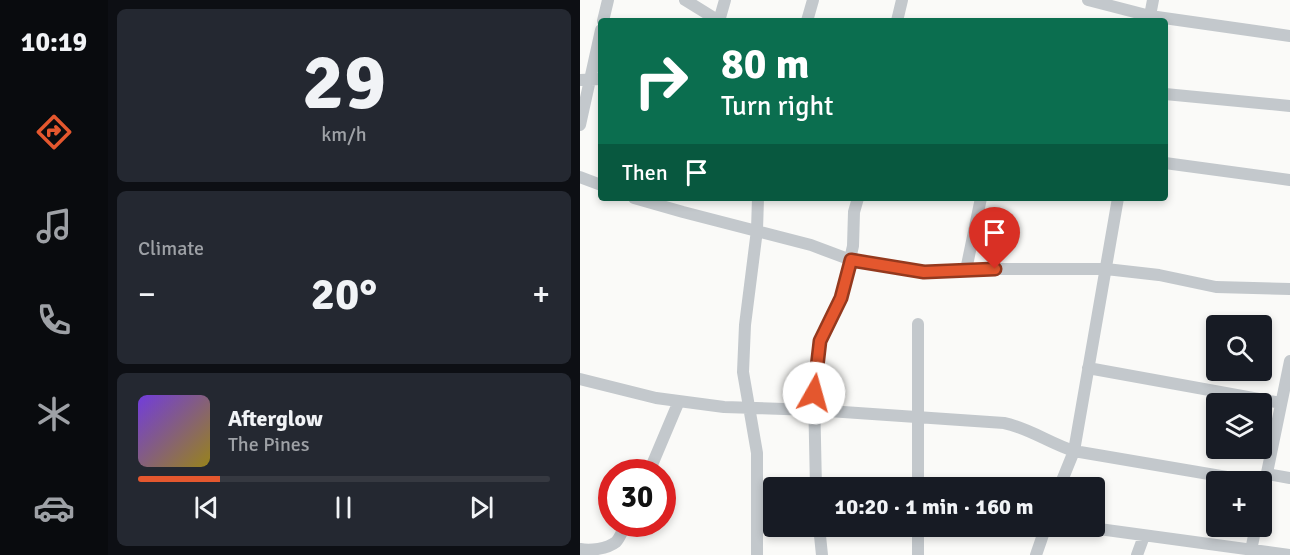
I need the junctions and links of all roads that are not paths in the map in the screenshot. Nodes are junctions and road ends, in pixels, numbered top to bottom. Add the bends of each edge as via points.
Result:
1 (608, 0) edge
2 (685, 0) edge
3 (725, 0) edge
4 (813, 0) edge
5 (902, 0) edge
6 (1088, 0) edge
7 (1153, 0) edge
8 (604, 18) edge
9 (714, 18) edge
10 (720, 18) edge
11 (808, 18) edge
12 (898, 18) edge
13 (1150, 18) edge
14 (1168, 20) edge
15 (1290, 36) edge
16 (598, 43) edge
17 (590, 79) edge
18 (1168, 94) edge
19 (1290, 106) edge
20 (580, 125) edge
21 (1168, 163) edge
22 (580, 177) edge
23 (1290, 180) edge
24 (598, 185) edge
25 (644, 201) edge
26 (758, 201) edge
27 (857, 201) edge
28 (980, 201) edge
29 (1117, 201) edge
30 (757, 230) junction
31 (851, 260) junction
32 (1106, 269) junction
33 (966, 270) junction
34 (1290, 289) edge
35 (918, 324) dead end
36 (1290, 361) edge
37 (1088, 368) junction
38 (580, 380) edge
39 (1285, 396) edge
40 (679, 401) junction
41 (748, 408) junction
42 (814, 410) junction
43 (918, 418) junction
44 (1074, 451) junction
45 (654, 459) edge
46 (1206, 471) edge
47 (1264, 471) edge
48 (817, 477) edge
49 (918, 477) edge
50 (1063, 477) edge
51 (1290, 478) edge
52 (1272, 479) edge
53 (1105, 530) edge
54 (1144, 536) junction
55 (619, 537) edge
56 (820, 537) edge
57 (918, 537) edge
58 (1042, 537) edge
59 (1254, 537) edge
60 (582, 551) edge
61 (1251, 552) edge
62 (757, 555) edge
63 (822, 555) edge
64 (918, 555) edge
65 (1036, 555) edge
66 (1137, 555) edge
67 (1290, 555) edge

1 - 8 street
2 - 9 street
3 - 10 street
4 - 11 street
5 - 12 street
6 - 13 street
7 - 13 street
14 - 15 street
16 - 17 street
17 - 20 street
18 - 19 street
21 - 23 street
22 - 24 street
25 - 30 street
26 - 30 street
27 - 31 street
28 - 33 street
29 - 32 street
30 - 31 street via 811,244
30 - 41 street via 745,325 743,372
31 - 33 street via 924,272
31 - 42 street via 841,298 820,341
32 - 33 street
32 - 34 street via 1216,287
32 - 37 street
35 - 43 street
36 - 39 street
37 - 39 street
37 - 44 street
38 - 40 street
39 - 47 street
40 - 41 street
40 - 45 street
41 - 42 street
41 - 62 street via 757,453
42 - 43 street
42 - 48 street
43 - 44 street via 1004,423
43 - 49 street
44 - 46 street
44 - 50 street
51 - 52 street
53 - 54 street
54 - 61 street
54 - 66 street
55 - 60 street via 609,546
56 - 63 street
57 - 64 street
58 - 65 street
59 - 61 street
61 - 67 street

